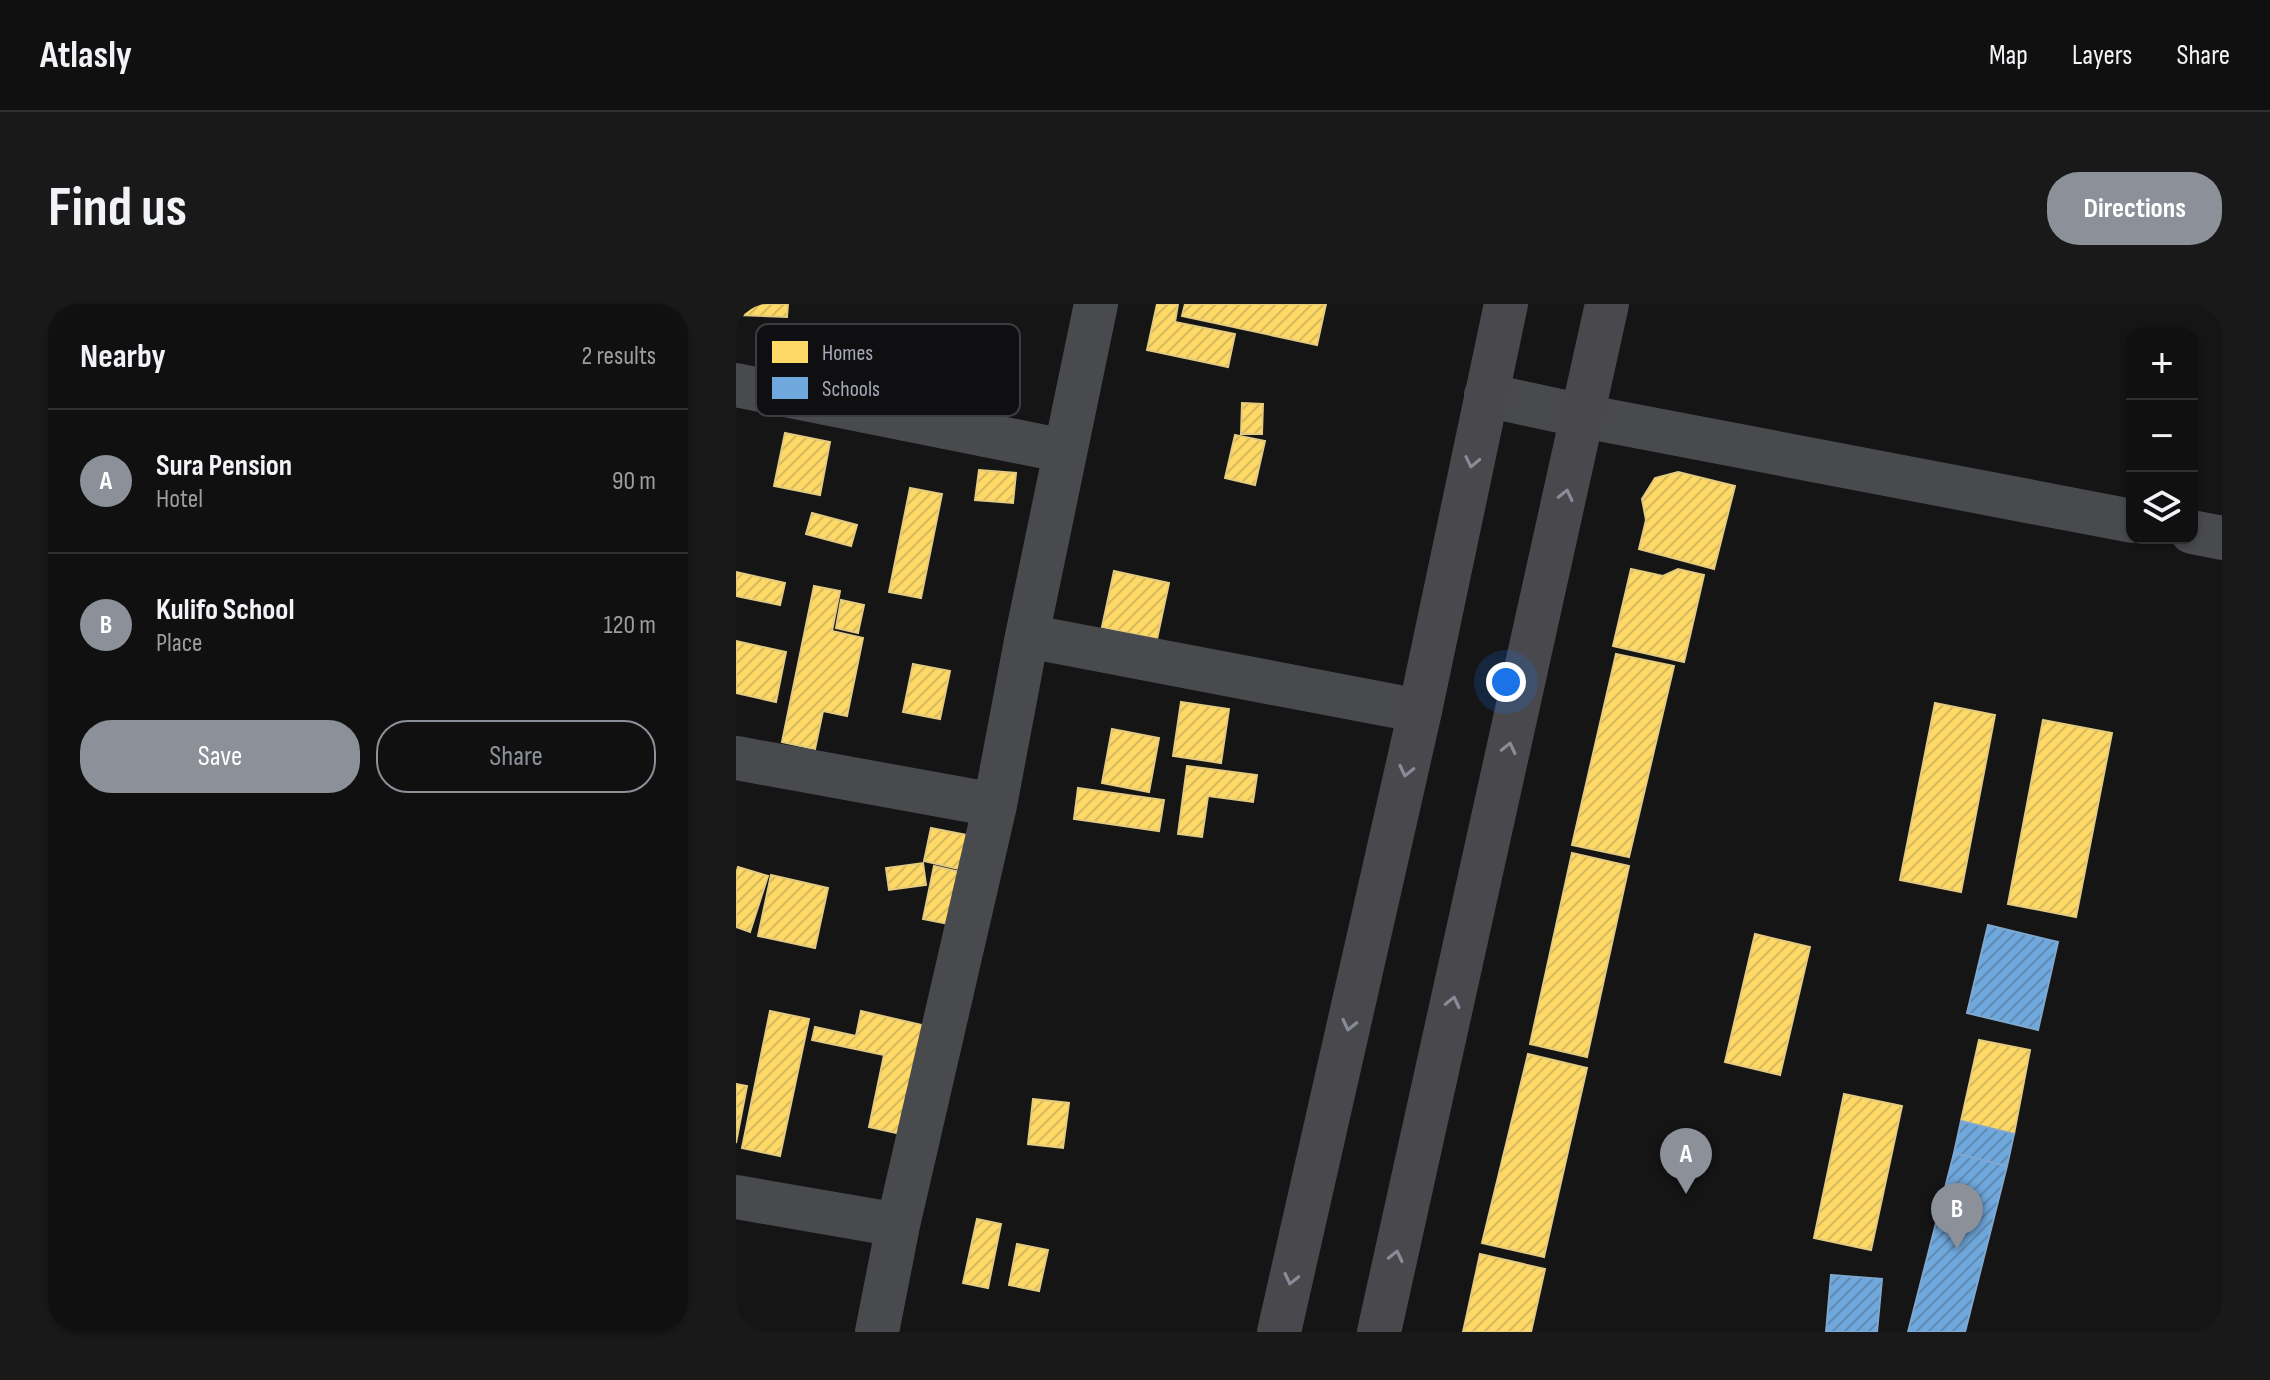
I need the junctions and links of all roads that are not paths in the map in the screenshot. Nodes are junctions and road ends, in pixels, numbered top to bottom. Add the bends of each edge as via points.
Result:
1 (1096, 304) edge
2 (1506, 304) edge
3 (1607, 304) edge
4 (736, 385) edge
5 (756, 389) edge
6 (1486, 395) junction
7 (891, 416) edge
8 (1583, 416) junction
9 (1065, 451) junction
10 (2126, 520) edge
11 (2198, 533) edge
12 (2222, 538) edge
13 (1027, 636) junction
14 (1420, 711) junction
15 (736, 758) edge
16 (995, 805) junction
17 (736, 1197) edge
18 (898, 1225) junction
19 (877, 1332) edge
20 (1279, 1332) edge
21 (1379, 1332) edge

1 - 9 street
2 - 6 main road
3 - 8 main road
4 - 5 street
6 - 8 street
6 -> 14 main road
7 - 9 street
8 - 10 street
21 -> 8 main road
9 - 13 street
11 - 12 street
13 - 14 street
13 - 16 street
14 -> 20 main road
15 - 16 street
16 - 18 street
17 - 18 street
18 - 19 street

